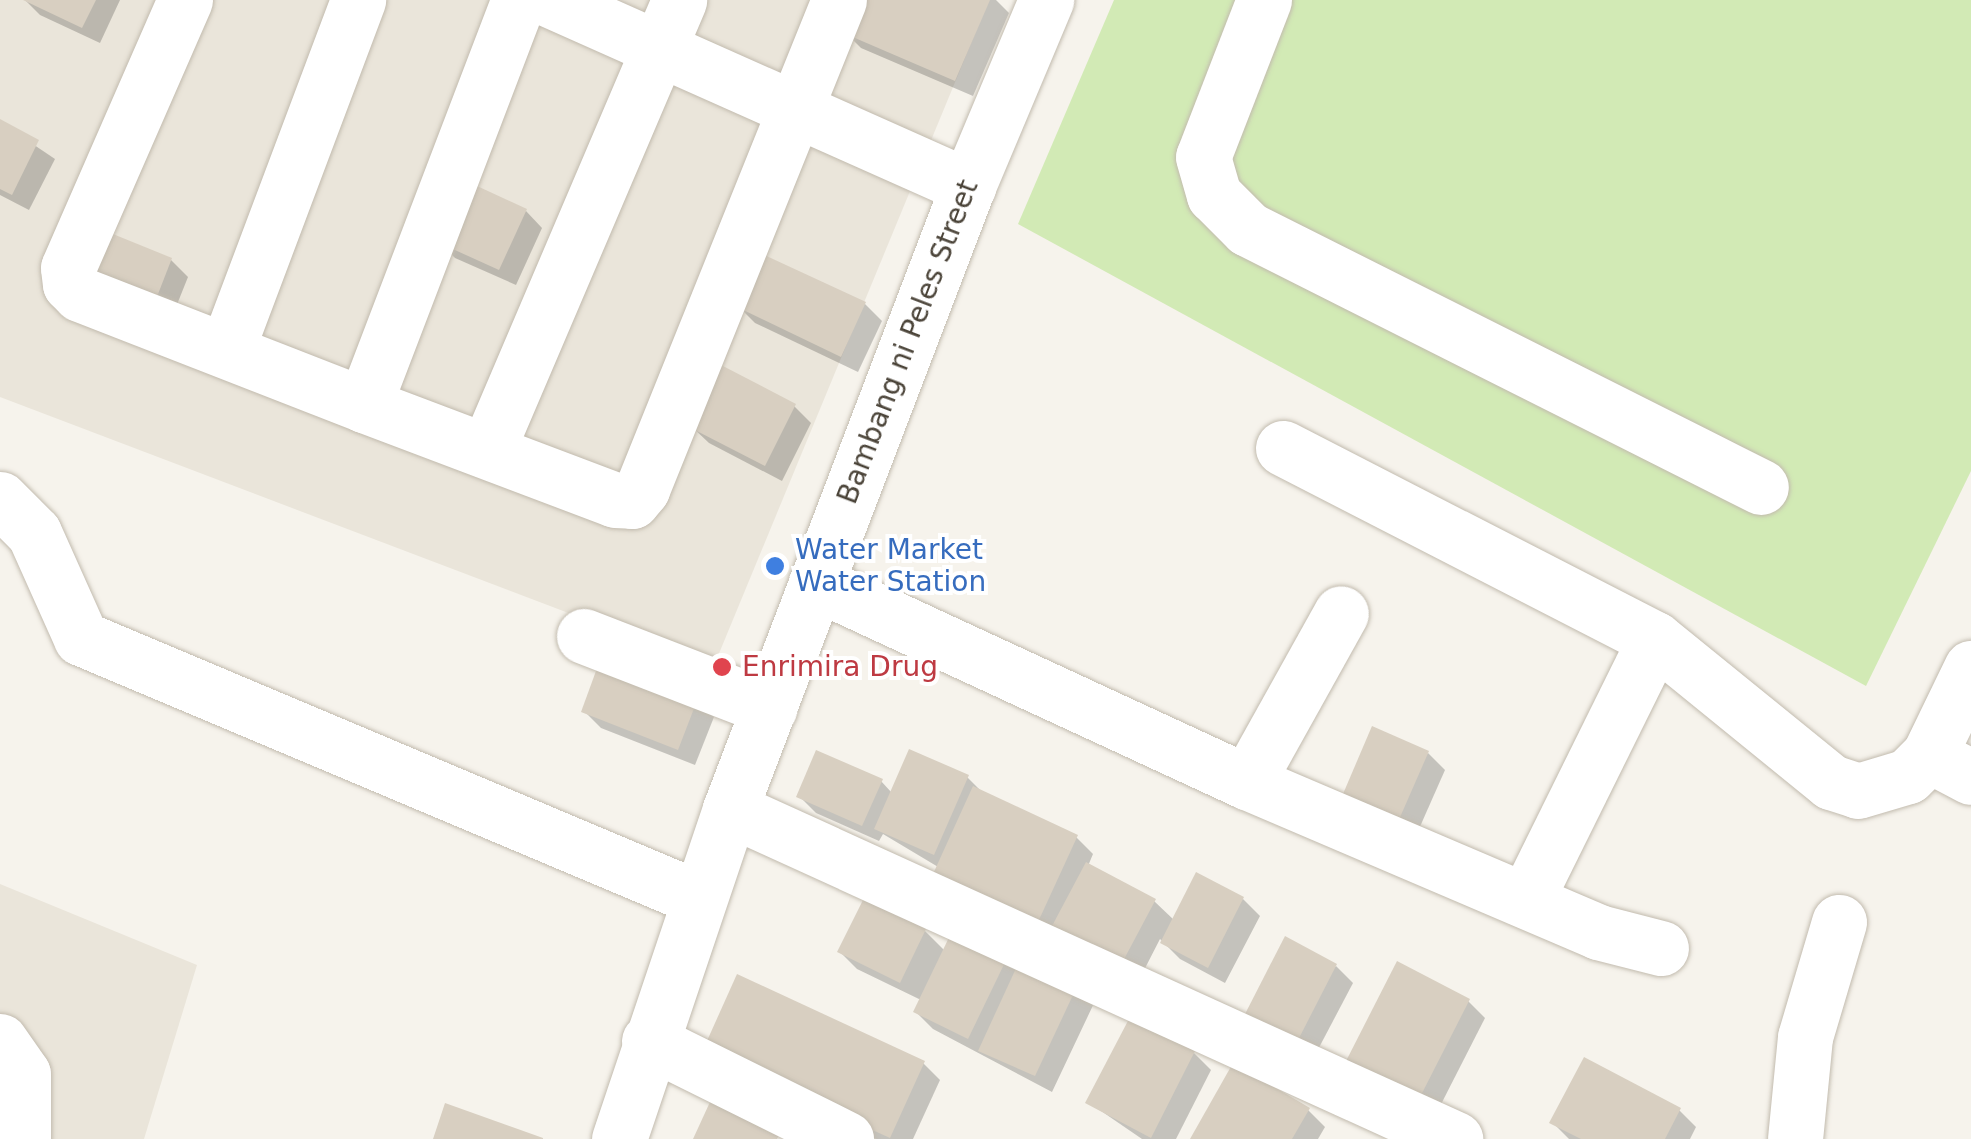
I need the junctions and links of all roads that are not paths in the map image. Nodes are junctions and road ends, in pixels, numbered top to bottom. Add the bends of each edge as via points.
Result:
1 (185, 0) edge
2 (358, 0) edge
3 (519, 0) edge
4 (550, 0) edge
5 (839, 0) edge
6 (1046, 0) edge
7 (1264, 0) edge
8 (669, 24) edge
9 (794, 108) junction
10 (968, 186) junction
11 (226, 349) junction
12 (364, 405) junction
13 (1282, 448) dead end
14 (488, 451) junction
15 (1761, 487) dead end
16 (0, 499) edge
17 (816, 583) junction
18 (1341, 613) dead end
19 (584, 636) dead end
20 (1655, 640) junction
21 (1971, 668) edge
22 (770, 708) junction
23 (1950, 766) edge
24 (1247, 782) junction
25 (730, 809) junction
26 (698, 898) junction
27 (1526, 900) junction
28 (1839, 922) dead end
29 (1662, 948) dead end
30 (649, 1040) junction
31 (0, 1041) edge
32 (23, 1139) edge
33 (618, 1139) edge
34 (846, 1139) edge
35 (1455, 1139) edge
36 (1795, 1139) edge

1 - 11 street via 68,268 80,294
2 - 11 street
3 - 12 street
4 - 8 street
5 - 9 street
6 - 10 street, Bambang ni Peles Street
7 - 15 street via 1202,157 1214,196 1237,218
8 - 9 street
8 - 14 street
9 - 10 street
9 - 14 street via 632,501
10 - 17 street, Bambang ni Peles Street
11 - 12 street
12 - 14 street
13 - 20 street
16 - 26 street via 34,533 81,638
17 - 22 street, Bambang ni Peles Street
17 - 24 street
18 - 24 street
19 - 22 street
20 - 23 street via 1831,782 1858,791
20 - 27 street
21 - 23 street
22 - 25 street, Bambang ni Peles Street
24 - 27 street
25 - 26 street, Bambang ni Peles Street
25 - 35 street
26 - 30 street, Bambang ni Peles Street
27 - 29 street via 1598,932
28 - 36 street via 1805,1037
30 - 33 street, Bambang ni Peles Street
30 - 34 street
31 - 32 street via 23,1074

